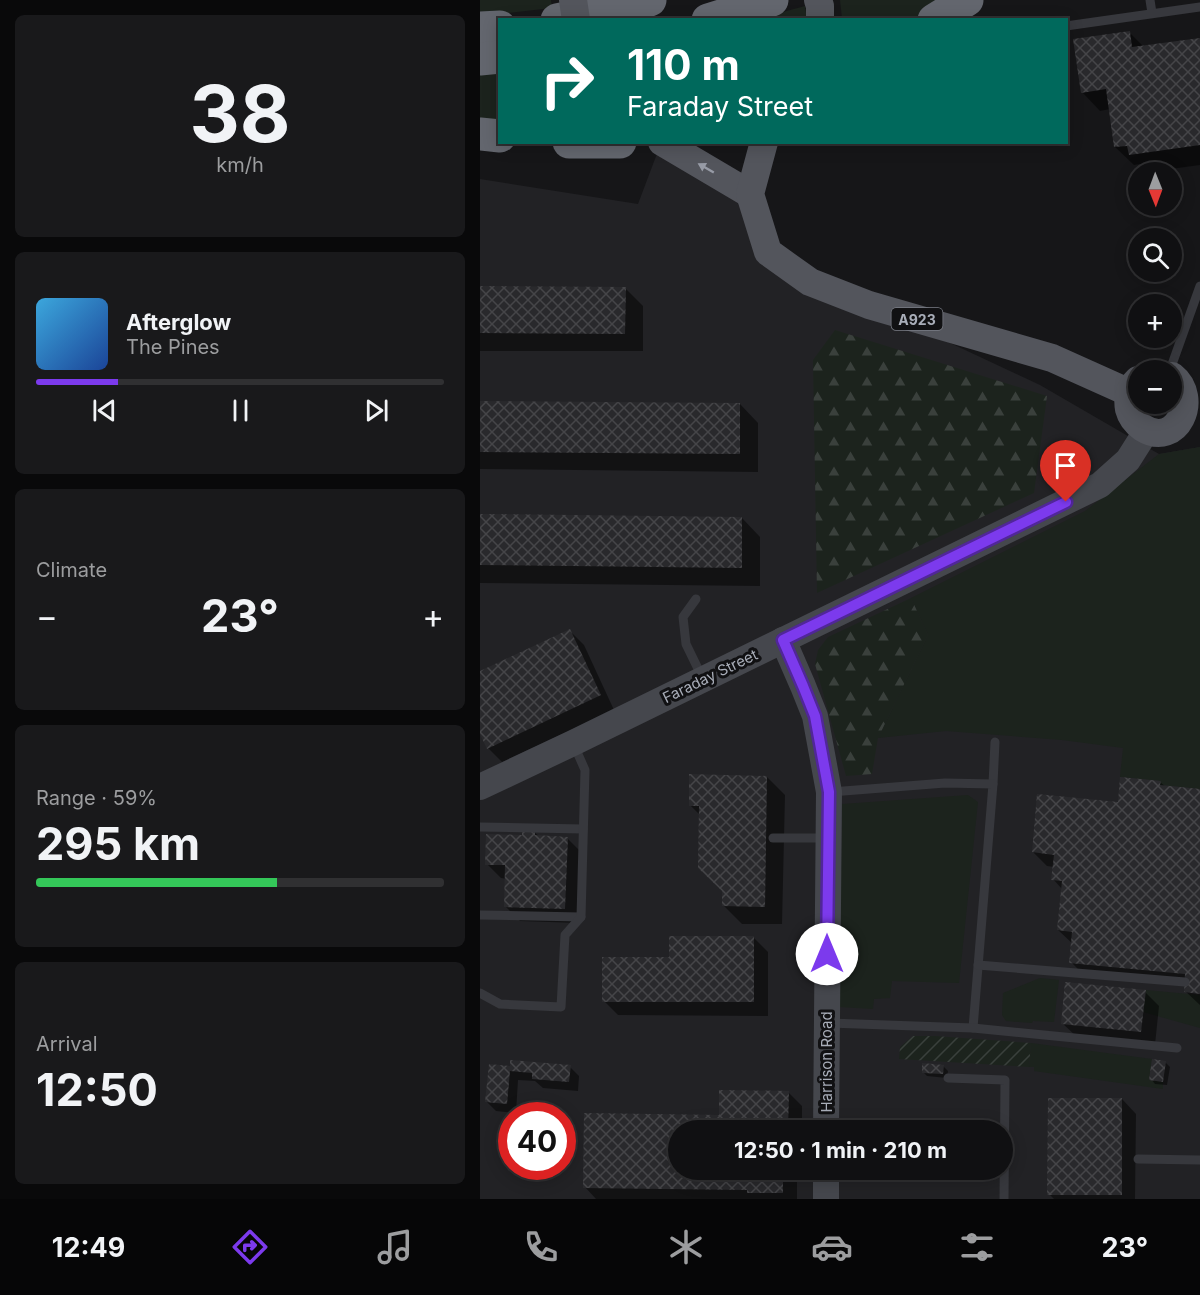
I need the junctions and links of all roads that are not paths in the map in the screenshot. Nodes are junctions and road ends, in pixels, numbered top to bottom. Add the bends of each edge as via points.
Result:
1 (573, 0) edge
2 (650, 0) edge
3 (772, 0) edge
4 (818, 0) edge
5 (967, 0) edge
6 (1150, 0) edge
7 (1200, 7) edge
8 (1152, 14) junction
9 (566, 18) edge
10 (576, 18) edge
11 (714, 18) edge
12 (820, 18) edge
13 (937, 18) edge
14 (1068, 26) edge
15 (498, 27) edge
16 (480, 28) edge
17 (498, 57) edge
18 (480, 59) edge
19 (480, 134) edge
20 (498, 136) edge
21 (665, 144) edge
22 (763, 144) edge
23 (750, 194) junction
24 (1200, 286) edge
25 (1174, 360) edge
26 (1128, 384) edge
27 (1182, 384) edge
28 (1194, 413) edge
29 (1131, 414) edge
30 (1147, 430) junction
31 (696, 599) dead end
32 (783, 640) junction
33 (703, 679) junction
34 (995, 742) dead end
35 (573, 743) junction
36 (993, 784) junction
37 (480, 787) edge
38 (829, 792) junction
39 (480, 827) edge
40 (583, 829) junction
41 (773, 838) dead end
42 (828, 838) junction
43 (480, 915) edge
44 (581, 917) junction
45 (978, 965) junction
46 (1185, 982) dead end
47 (480, 993) edge
48 (826, 1023) junction
49 (973, 1028) junction
50 (1177, 1048) dead end
51 (948, 1078) dead end
52 (826, 1120) edge
53 (1138, 1159) dead end
54 (1200, 1160) edge
55 (826, 1180) edge
56 (826, 1199) edge
57 (1004, 1199) edge

1 - 10 main road, bridge
2 - 9 highway
3 - 11 highway
4 - 12 main road
5 - 13 highway
6 - 8 lane
7 - 8 lane
8 - 14 lane
15 - 16 highway
17 - 18 highway
19 - 20 highway
23 -> 21 main road
22 - 23 main road
23 - 26 main road, A923 via 768,252 810,282 869,306
24 - 25 lane
27 - 28 main road
28 - 30 main road via 1167,432
29 - 30 main road, A923
30 - 32 street, Faraday Street via 1128,460 1100,485
31 - 33 lane via 683,617 686,644
32 - 33 street, Faraday Street
32 - 38 street, Harrison Road via 815,716
33 - 35 street, Faraday Street
34 - 36 lane
35 - 37 street, Faraday Street
35 - 40 lane via 585,770
36 - 38 lane via 945,783
36 - 45 lane
38 - 42 street, Harrison Road
39 - 40 lane
40 - 44 lane
41 - 42 lane
42 - 48 street, Harrison Road
43 - 44 lane
44 - 47 lane via 565,935 561,1007 500,1004
45 - 46 lane
45 - 49 lane
48 - 49 lane
48 - 52 street, Harrison Road
49 - 50 lane
51 - 57 lane via 1005,1080
53 - 54 lane
55 - 56 street

